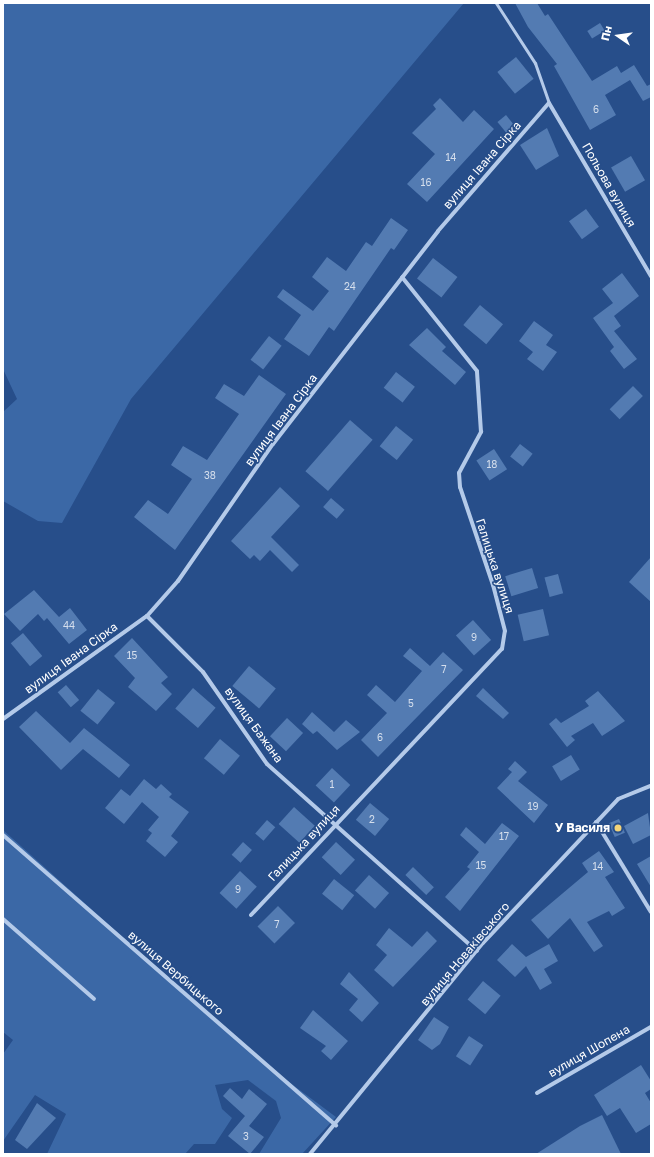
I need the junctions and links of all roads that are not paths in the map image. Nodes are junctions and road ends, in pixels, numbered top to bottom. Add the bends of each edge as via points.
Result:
1 (496, 3) edge
2 (549, 103) junction
3 (402, 276) junction
4 (651, 276) edge
5 (147, 616) junction
6 (3, 719) edge
7 (651, 786) edge
8 (596, 822) junction
9 (335, 824) junction
10 (3, 835) edge
11 (651, 912) edge
12 (251, 915) dead end
13 (3, 919) edge
14 (477, 951) junction
15 (94, 999) dead end
16 (651, 1027) edge
17 (537, 1093) dead end
18 (336, 1126) junction
19 (310, 1154) edge

1 - 2 lane via 535,64
2 - 3 street, вулиця Івана Сірка
2 - 4 street, Польова вулиця
3 - 5 street, вулиця Івана Сірка via 273,444 178,580
3 - 9 street, Галицька вулиця via 477,371 481,432 459,473 460,487 505,631 502,649 492,663
5 - 6 street, вулиця Івана Сірка
5 - 9 street, вулиця Бажана via 203,672 267,764
7 - 8 street, вулиця Новаківського via 618,799
8 - 11 street
8 - 14 street, вулиця Новаківського
9 - 12 street, Галицька вулиця
9 - 14 street, вулиця Бажана
10 - 18 street, вулиця Вербицького
13 - 15 street
14 - 18 street, вулиця Новаківського
16 - 17 street, вулиця Шопена
18 - 19 street, вулиця Новаківського

